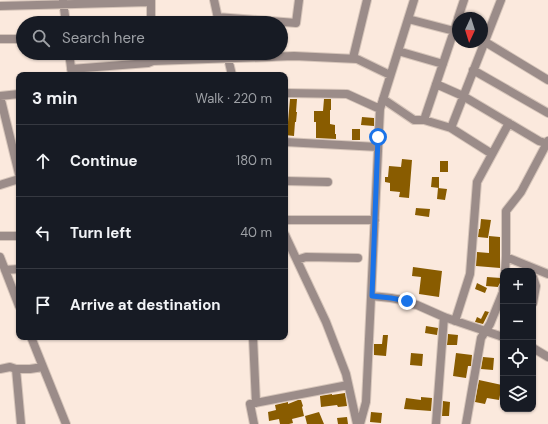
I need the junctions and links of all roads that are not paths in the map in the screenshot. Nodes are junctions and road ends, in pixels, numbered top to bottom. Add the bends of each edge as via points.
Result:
1 (214, 0) edge
2 (298, 0) edge
3 (367, 0) edge
4 (414, 0) edge
5 (501, 0) edge
6 (150, 1) edge
7 (461, 1) edge
8 (64, 2) edge
9 (0, 6) edge
10 (459, 12) edge
11 (65, 16) edge
12 (151, 16) edge
13 (217, 16) edge
14 (408, 19) junction
15 (288, 23) edge
16 (488, 30) edge
17 (452, 31) edge
18 (0, 39) edge
19 (16, 39) edge
20 (452, 42) edge
21 (488, 44) edge
22 (481, 48) edge
23 (398, 51) junction
24 (288, 56) edge
25 (353, 58) junction
26 (70, 60) edge
27 (150, 60) edge
28 (228, 60) edge
29 (443, 64) junction
30 (473, 70) junction
31 (71, 72) edge
32 (231, 72) edge
33 (390, 76) junction
34 (548, 80) edge
35 (436, 84) junction
36 (288, 93) edge
37 (16, 94) edge
38 (463, 96) junction
39 (383, 99) junction
40 (380, 109) junction
41 (548, 113) edge
42 (424, 120) junction
43 (508, 123) junction
44 (451, 128) junction
45 (288, 142) edge
46 (548, 143) edge
47 (378, 147) junction
48 (492, 154) junction
49 (16, 162) edge
50 (16, 180) edge
51 (288, 181) edge
52 (328, 182) dead end
53 (0, 185) edge
54 (288, 220) edge
55 (375, 220) junction
56 (0, 236) edge
57 (16, 236) edge
58 (288, 249) edge
59 (0, 257) edge
60 (506, 257) junction
61 (358, 258) dead end
62 (297, 260) junction
63 (505, 268) edge
64 (528, 268) edge
65 (16, 269) edge
66 (5, 270) junction
67 (536, 270) edge
68 (548, 274) edge
69 (372, 296) junction
70 (16, 298) edge
71 (500, 299) edge
72 (444, 317) junction
73 (455, 321) junction
74 (485, 331) junction
75 (500, 336) edge
76 (32, 340) edge
77 (253, 340) edge
78 (536, 350) edge
79 (548, 357) edge
80 (43, 367) junction
81 (0, 369) edge
82 (16, 369) junction
83 (348, 385) junction
84 (256, 403) junction
85 (21, 424) edge
86 (66, 424) edge
87 (254, 424) edge
88 (359, 424) edge
89 (436, 424) edge
90 (466, 424) edge

1 - 13 street
2 - 15 street via 296,23
3 - 25 street
4 - 14 street
5 - 16 street
6 - 8 street
6 - 12 street
7 - 10 street
8 - 9 street
8 - 11 street
14 - 17 street
14 - 23 street
18 - 19 street
20 - 29 street
21 - 34 street
22 - 30 street
23 - 29 street
23 - 33 street
24 - 25 street
25 - 33 street
26 - 31 street
27 - 31 street via 148,63
28 - 32 street
29 - 35 street
30 - 38 street
30 - 41 street
33 - 39 street
35 - 38 street
35 - 42 street
36 - 40 street via 347,94
37 - 49 street via 0,96
38 - 43 street
38 - 44 street
39 - 40 street
39 - 42 street via 414,120
40 - 47 street
42 - 44 street
43 - 46 street via 539,141
43 - 48 street
44 - 48 street
45 - 47 street
46 - 60 street via 521,192 506,211
47 - 55 street
48 - 73 street via 477,182 470,274
50 - 53 street
51 - 52 street
54 - 55 street
55 - 69 street
56 - 57 street
58 - 62 street
59 - 66 street
60 - 63 street
60 - 64 street
61 - 62 street via 306,257
62 - 83 street via 326,322
65 - 66 street
66 - 70 street
67 - 68 street
69 - 72 street via 407,301
69 - 88 street via 366,402
71 - 74 street
72 - 73 street
72 - 89 street
73 - 74 street
74 - 75 street
74 - 90 street via 481,338
76 - 80 street
77 - 84 street
78 - 79 street
80 - 82 street
80 - 86 street
81 - 82 street
82 - 85 street
83 - 84 street
83 - 88 street
84 - 87 street via 250,404

